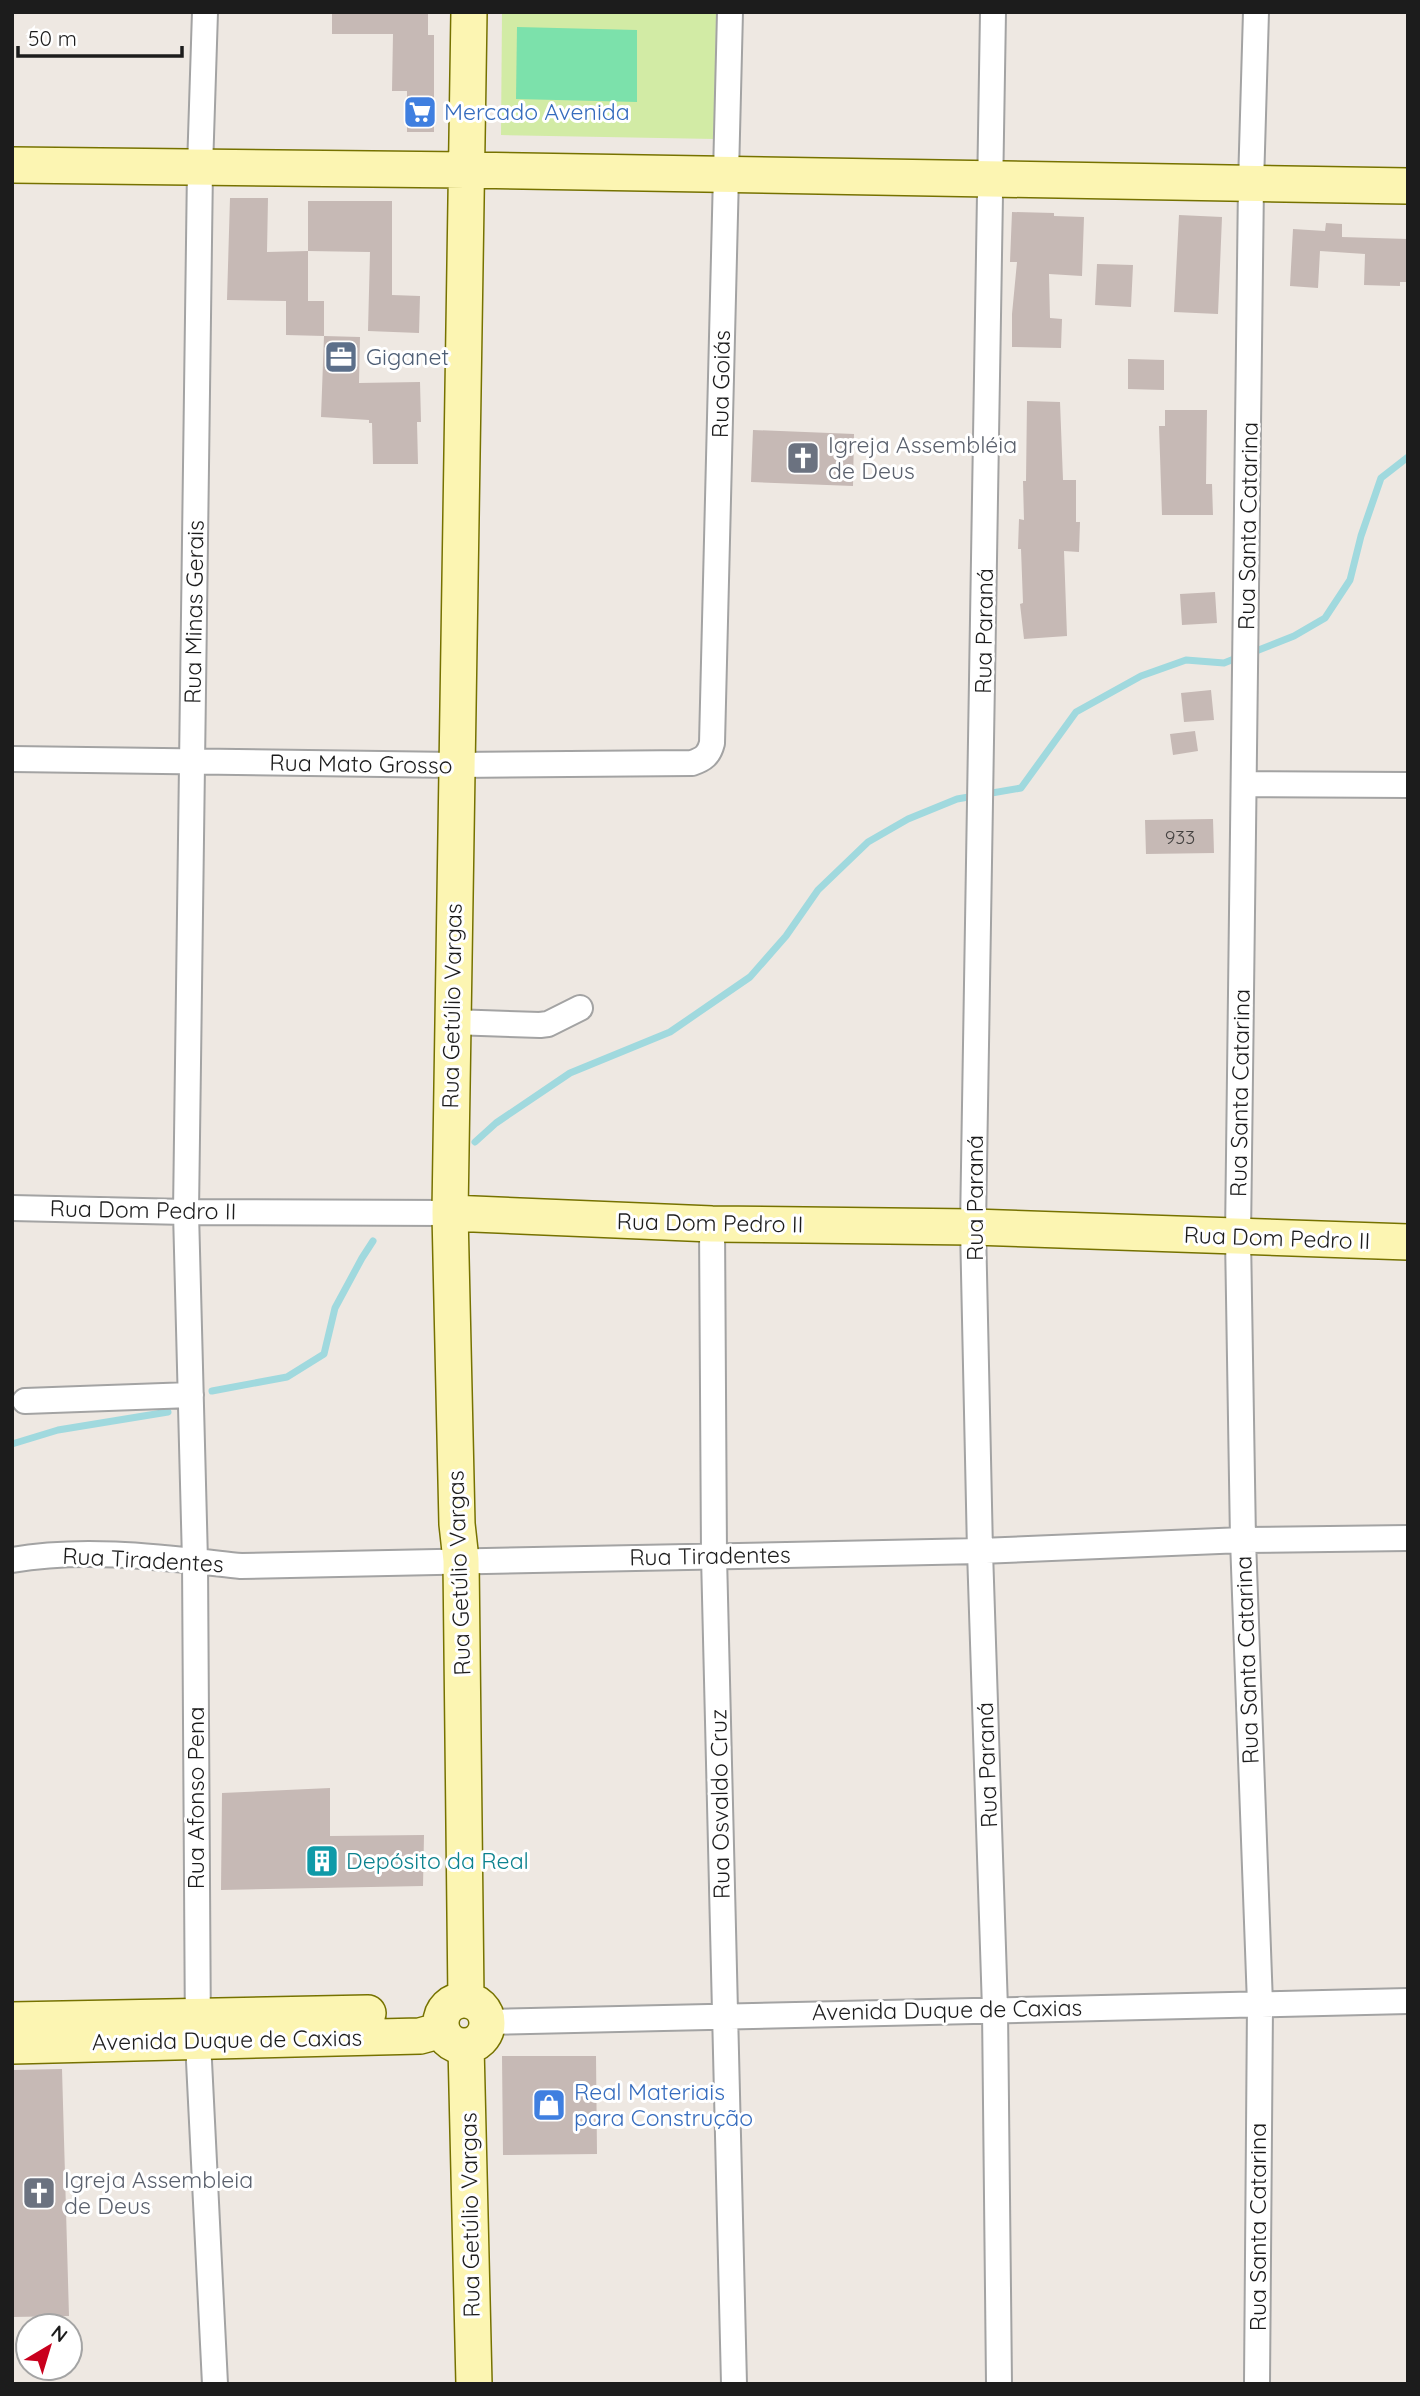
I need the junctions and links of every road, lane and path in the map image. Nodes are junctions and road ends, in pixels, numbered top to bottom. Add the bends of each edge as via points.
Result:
1 (205, 12) edge
2 (469, 12) edge
3 (730, 12) edge
4 (993, 12) edge
5 (1256, 12) edge
6 (12, 165) edge
7 (200, 168) junction
8 (466, 170) junction
9 (726, 176) junction
10 (992, 180) junction
11 (1251, 184) junction
12 (1408, 187) edge
13 (707, 755) joint
14 (12, 759) edge
15 (192, 761) junction
16 (455, 765) junction
17 (1244, 784) junction
18 (1408, 785) edge
19 (580, 1008) dead end
20 (452, 1022) junction
21 (12, 1208) edge
22 (186, 1212) junction
23 (450, 1213) junction
24 (712, 1224) junction
25 (973, 1227) junction
26 (1238, 1237) junction
27 (1408, 1242) edge
28 (191, 1395) junction
29 (25, 1401) dead end
30 (1408, 1538) edge
31 (1243, 1541) junction
32 (980, 1550) junction
33 (715, 1556) junction
34 (12, 1560) edge
35 (461, 1560) junction
36 (195, 1561) junction
37 (1408, 2001) edge
38 (1260, 2004) junction
39 (995, 2009) junction
40 (724, 2016) junction
41 (12, 2020) edge
42 (460, 2023) junction
43 (197, 2028) junction
44 (12, 2046) edge
45 (215, 2384) edge
46 (474, 2384) edge
47 (734, 2384) edge
48 (999, 2384) edge
49 (1257, 2384) edge

1 - 7 street, Rua Minas Gerais
2 - 8 street, Rua Getúlio Vargas
3 - 9 street, Rua Goiás
4 - 10 street, Rua Paraná
5 - 11 street, Rua Santa Catarina
6 - 7 street
7 - 8 street
7 - 15 street, Rua Minas Gerais
8 - 9 street
8 - 16 street, Rua Getúlio Vargas
9 - 10 street
9 - 13 street, Rua Goiás via 712,743
10 - 11 street
10 - 25 street, Rua Paraná
11 - 12 street
11 - 17 street, Rua Santa Catarina
13 - 16 street, Rua Mato Grosso via 692,763
14 - 15 street, Rua Mato Grosso
15 - 16 street, Rua Mato Grosso
15 - 22 street, Rua Minas Gerais
16 - 20 street, Rua Getúlio Vargas
17 - 18 street
17 - 26 street, Rua Santa Catarina
19 - 20 street via 540,1025
20 - 23 street, Rua Getúlio Vargas
21 - 22 street, Rua Dom Pedro II
22 - 23 street, Rua Dom Pedro II
22 - 28 street, Rua Afonso Pena
23 - 24 street, Rua Dom Pedro II
23 - 35 street, Rua Getúlio Vargas
24 - 25 street, Rua Dom Pedro II
24 - 33 street, Rua Osvaldo Cruz
25 - 26 street, Rua Dom Pedro II
25 - 32 street, Rua Paraná
26 - 27 street, Rua Dom Pedro II
26 - 31 street, Rua Santa Catarina
28 - 29 street
28 - 36 street, Rua Afonso Pena
30 - 31 street, Rua Tiradentes
31 - 32 street, Rua Tiradentes
31 - 38 street, Rua Santa Catarina
32 - 33 street, Rua Tiradentes
32 - 39 street, Rua Paraná
33 - 35 street, Rua Tiradentes
33 - 40 street, Rua Osvaldo Cruz
34 - 36 street, Rua Tiradentes via 56,1555
35 - 36 street, Rua Tiradentes via 241,1566
35 - 42 street, Rua Getúlio Vargas
36 - 43 street, Rua Afonso Pena
37 - 38 street, Avenida Duque de Caxias
38 - 39 street, Avenida Duque de Caxias
38 - 49 street, Rua Santa Catarina
39 - 40 street, Avenida Duque de Caxias
39 - 48 street, Rua Paraná
40 - 42 street, Avenida Duque de Caxias
40 - 47 street, Rua Osvaldo Cruz
41 - 43 street, Avenida Duque de Caxias
42 - 43 street, Avenida Duque de Caxias via 418,2012
42 - 46 street, Rua Getúlio Vargas
43 - 44 street, Avenida Duque de Caxias
43 - 45 street, Rua Afonso Pena

